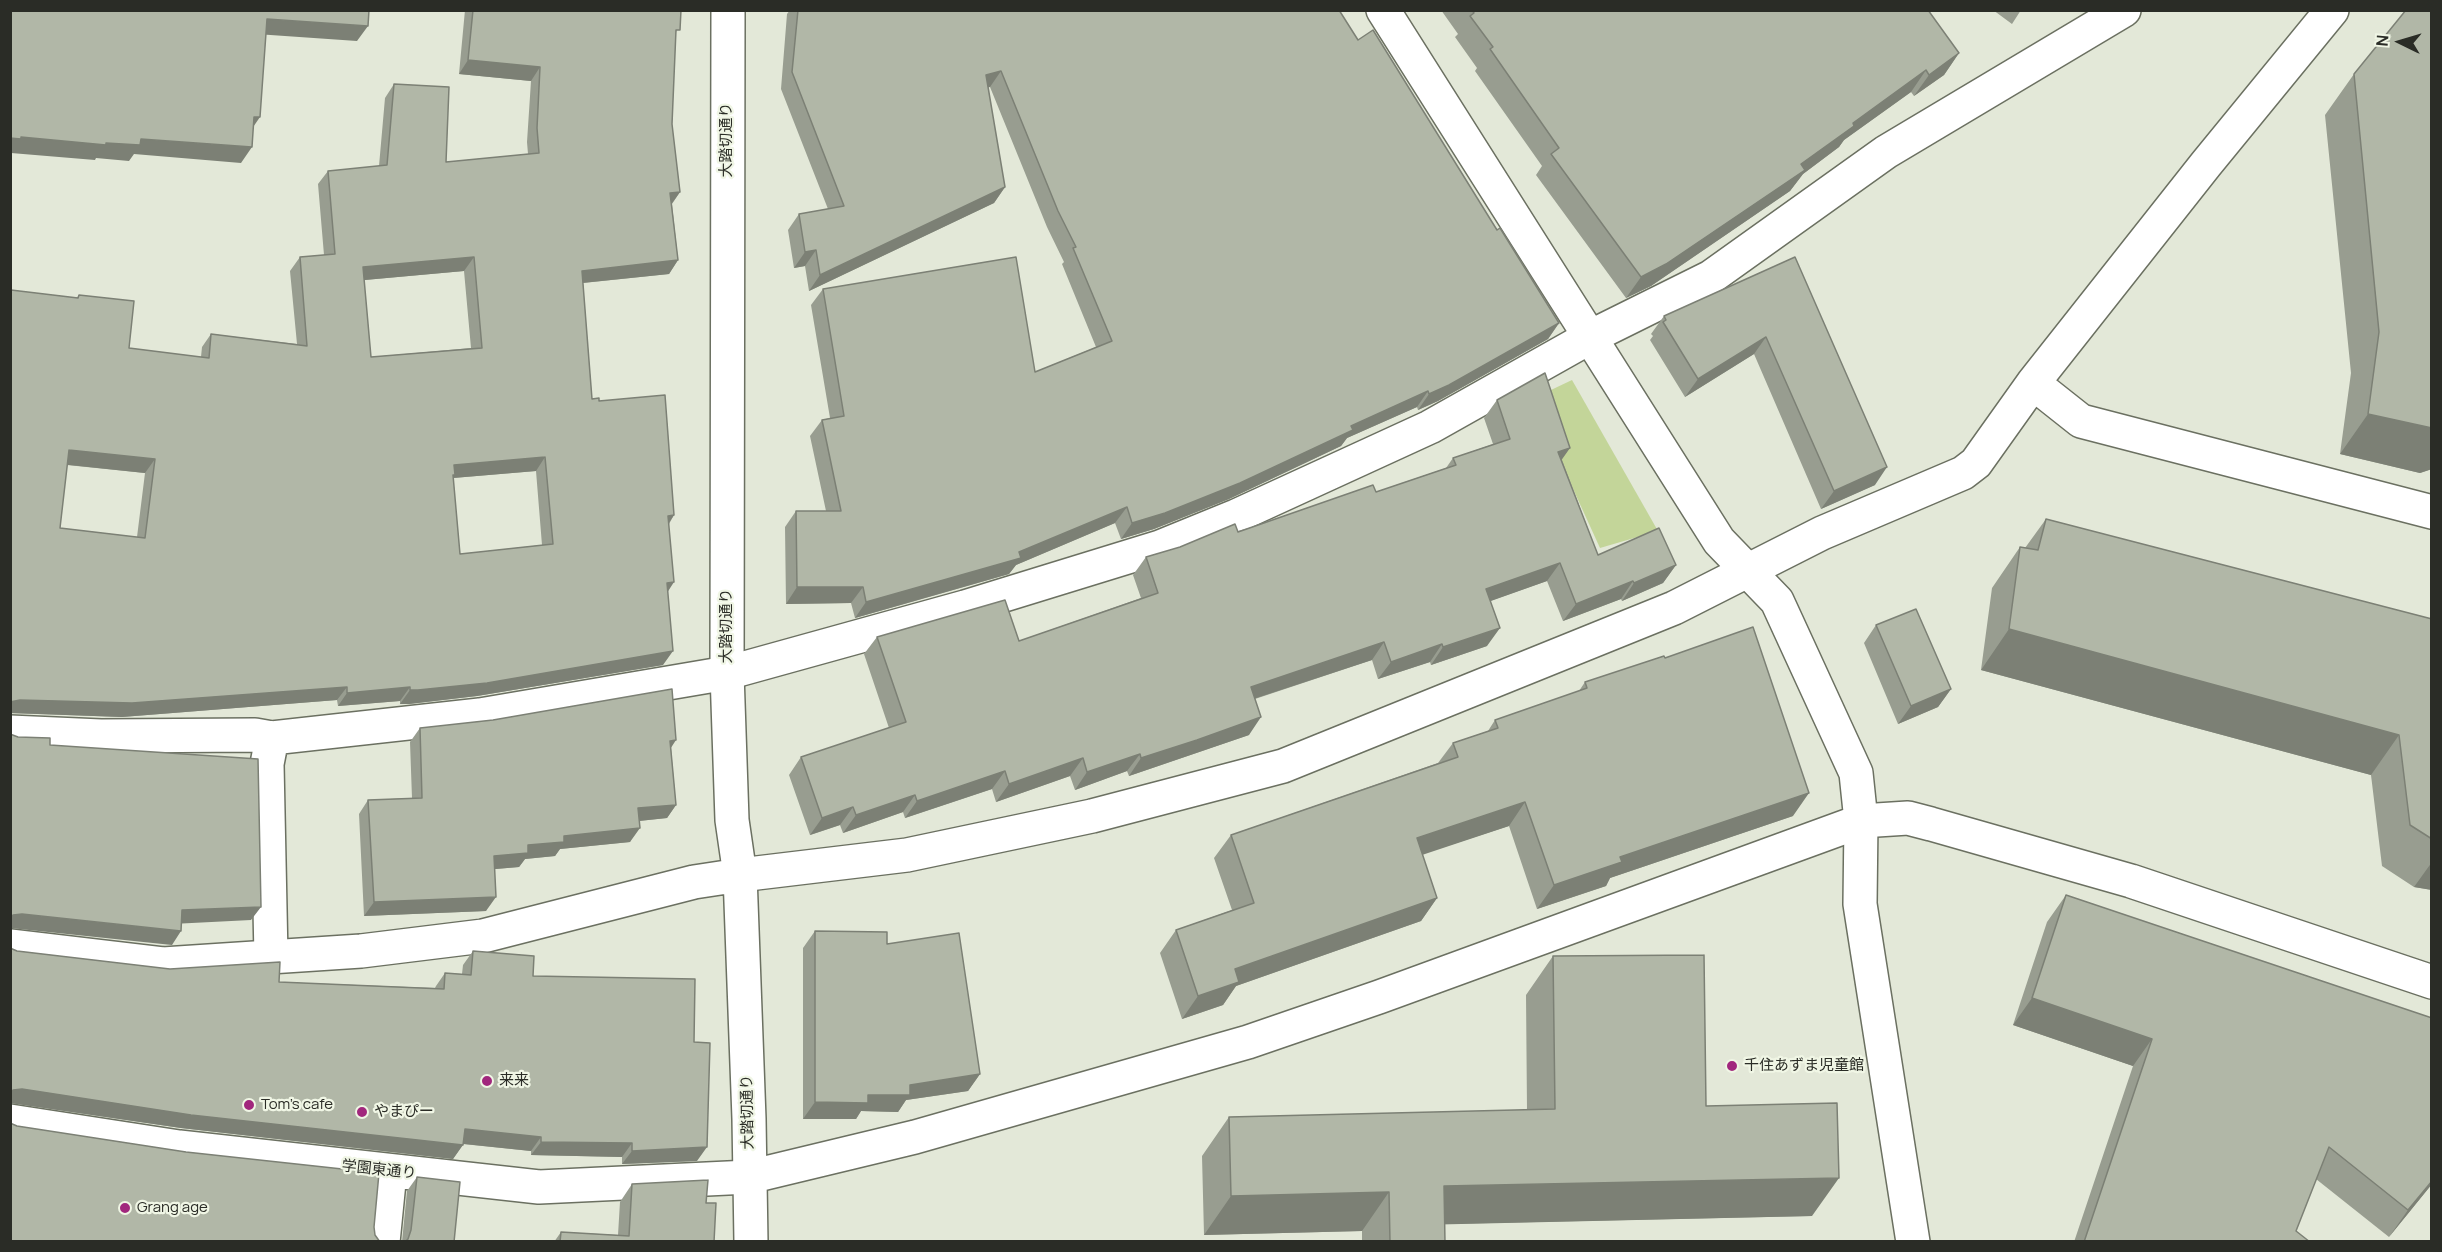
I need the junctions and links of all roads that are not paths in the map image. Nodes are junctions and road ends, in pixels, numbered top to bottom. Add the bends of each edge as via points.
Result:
1 (728, 10) edge
2 (1383, 10) edge
3 (2124, 10) edge
4 (2332, 10) edge
5 (1590, 337) junction
6 (2033, 383) junction
7 (2432, 512) edge
8 (1746, 570) junction
9 (727, 673) junction
10 (10, 732) edge
11 (272, 738) junction
12 (1861, 821) junction
13 (740, 875) junction
14 (10, 946) edge
15 (271, 957) junction
16 (2432, 982) edge
17 (10, 1121) edge
18 (390, 1172) junction
19 (749, 1177) junction
20 (383, 1242) edge
21 (750, 1242) edge
22 (1913, 1242) edge

1 - 9 street, 大踏切通り
2 - 5 street
3 - 5 street via 1886,152 1711,277
4 - 6 street
5 - 8 street via 1719,541
5 - 9 street via 1430,428 1160,547 965,608
6 - 7 street via 2081,421
6 - 8 street via 1976,463 1964,473
8 - 12 street via 1777,601 1856,773
8 - 13 street via 1674,608 1283,766 1092,816 907,855
9 - 11 street via 480,716
9 - 13 street, 大踏切通り via 732,819
10 - 11 street
11 - 15 street via 267,764
12 - 16 street, 学園東通り via 1908,818 1931,824 2131,881
12 - 19 street, 学園東通り via 1248,1042 915,1137
12 - 22 street via 1860,904
13 - 15 street via 694,882 483,936
13 - 19 street, 大踏切通り
14 - 15 street via 163,964
17 - 18 street, 学園東通り via 179,1148
18 - 19 street, 学園東通り via 539,1187
18 - 20 street
19 - 21 street, 大踏切通り

